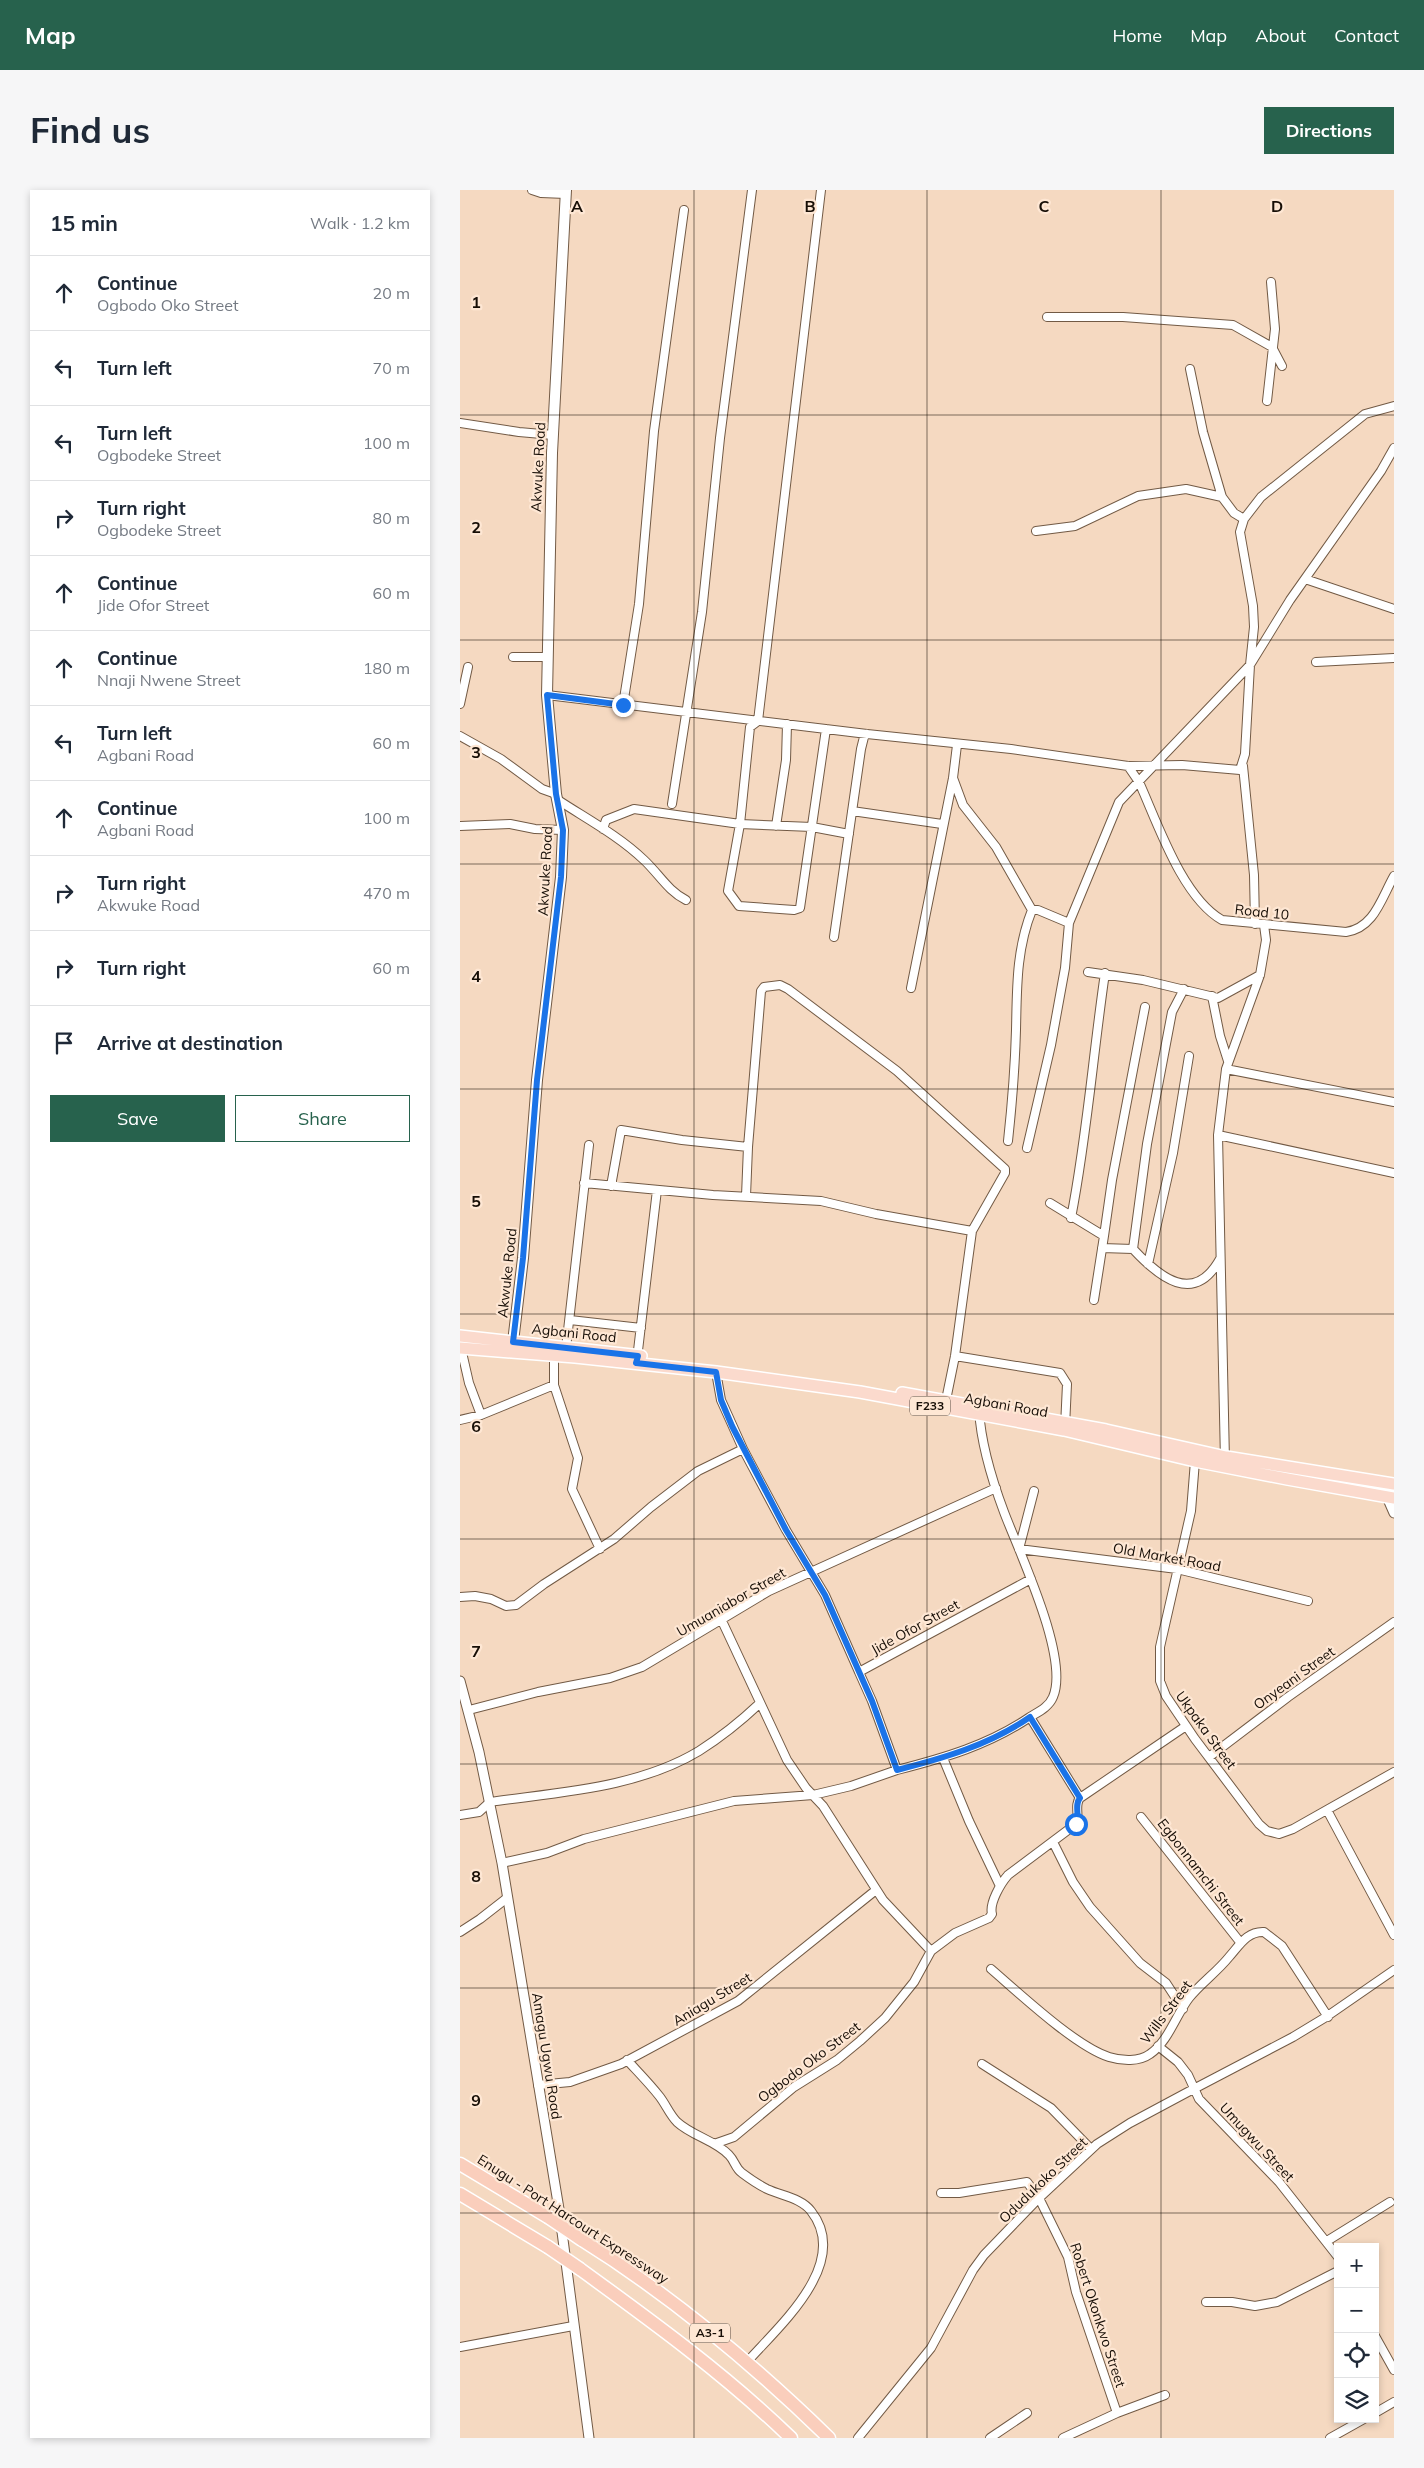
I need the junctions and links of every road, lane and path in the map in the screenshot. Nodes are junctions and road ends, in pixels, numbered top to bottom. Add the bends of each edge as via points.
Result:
1 (532, 190) edge
2 (752, 190) edge
3 (821, 190) edge
4 (566, 192) edge
5 (684, 210) dead end
6 (1271, 282) dead end
7 (1047, 317) dead end
8 (1272, 347) junction
9 (1282, 366) dead end
10 (1190, 369) dead end
11 (1267, 401) dead end
12 (1394, 406) edge
13 (460, 423) edge
14 (553, 435) junction
15 (1394, 448) edge
16 (1222, 497) junction
17 (1244, 519) junction
18 (1036, 531) dead end
19 (1306, 579) junction
20 (1394, 609) edge
21 (513, 657) dead end
22 (548, 657) junction
23 (1394, 658) edge
24 (1316, 662) dead end
25 (1250, 665) junction
26 (468, 667) dead end
27 (547, 695) junction
28 (460, 704) edge
29 (623, 705) junction
30 (688, 712) junction
31 (758, 721) junction
32 (787, 724) junction
33 (826, 729) junction
34 (863, 735) junction
35 (460, 736) edge
36 (957, 744) junction
37 (1128, 766) junction
38 (1156, 766) junction
39 (1243, 766) junction
40 (953, 778) junction
41 (1139, 782) junction
42 (557, 797) junction
43 (672, 804) dead end
44 (852, 811) junction
45 (740, 824) junction
46 (942, 824) junction
47 (460, 826) edge
48 (776, 826) junction
49 (812, 827) junction
50 (603, 829) junction
51 (563, 830) junction
52 (849, 834) junction
53 (1394, 876) edge
54 (686, 900) dead end
55 (1032, 910) junction
56 (1069, 923) junction
57 (1255, 924) junction
58 (1264, 925) junction
59 (834, 937) dead end
60 (1088, 972) dead end
61 (1105, 973) junction
62 (1260, 975) junction
63 (911, 988) dead end
64 (1184, 989) junction
65 (1212, 996) junction
66 (1145, 1007) dead end
67 (1189, 1056) dead end
68 (1227, 1065) junction
69 (1394, 1102) edge
70 (1218, 1135) junction
71 (1008, 1141) dead end
72 (589, 1145) dead end
73 (748, 1147) junction
74 (1027, 1148) dead end
75 (1394, 1173) edge
76 (584, 1184) junction
77 (611, 1186) junction
78 (657, 1190) junction
79 (746, 1196) junction
80 (1050, 1203) dead end
81 (1071, 1218) junction
82 (972, 1230) junction
83 (1104, 1236) junction
84 (1102, 1248) junction
85 (1133, 1249) junction
86 (1220, 1259) junction
87 (1148, 1264) junction
88 (1094, 1300) dead end
89 (570, 1320) junction
90 (641, 1328) junction
91 (460, 1344) edge
92 (511, 1347) junction
93 (566, 1348) junction
94 (554, 1355) junction
95 (955, 1356) junction
96 (637, 1360) junction
97 (716, 1372) junction
98 (554, 1385) junction
99 (945, 1404) junction
100 (980, 1411) junction
101 (481, 1414) junction
102 (460, 1420) edge
103 (1065, 1427) junction
104 (743, 1449) junction
105 (1195, 1461) junction
106 (1225, 1462) junction
107 (1391, 1483) edge
108 (996, 1488) junction
109 (1034, 1491) dead end
110 (1390, 1497) edge
111 (1394, 1513) edge
112 (600, 1549) junction
113 (1019, 1549) junction
114 (1177, 1569) junction
115 (811, 1572) junction
116 (1031, 1579) junction
117 (460, 1597) edge
118 (1308, 1600) dead end
119 (722, 1621) junction
120 (1394, 1622) edge
121 (859, 1672) junction
122 (460, 1681) edge
123 (463, 1698) edge
124 (759, 1704) junction
125 (469, 1710) junction
126 (1030, 1717) junction
127 (1186, 1726) junction
128 (1209, 1757) junction
129 (943, 1758) junction
130 (897, 1770) junction
131 (1394, 1772) edge
132 (813, 1795) junction
133 (1080, 1798) junction
134 (490, 1802) junction
135 (1327, 1810) junction
136 (460, 1815) edge
137 (1142, 1817) dead end
138 (1052, 1842) junction
139 (502, 1863) junction
140 (1000, 1886) junction
141 (876, 1890) junction
142 (507, 1898) junction
143 (460, 1932) edge
144 (1394, 1934) edge
145 (1240, 1942) junction
146 (931, 1952) junction
147 (990, 1968) dead end
148 (1394, 1970) edge
149 (1183, 2009) junction
150 (1328, 2016) junction
151 (1158, 2046) junction
152 (627, 2060) junction
153 (982, 2064) dead end
154 (538, 2086) junction
155 (1194, 2089) junction
156 (734, 2137) junction
157 (714, 2144) junction
158 (1091, 2149) junction
159 (731, 2157) junction
160 (460, 2164) edge
161 (460, 2194) edge
162 (941, 2194) dead end
163 (1040, 2198) junction
164 (1390, 2202) dead end
165 (1327, 2241) junction
166 (1334, 2251) edge
167 (1334, 2273) edge
168 (1206, 2302) dead end
169 (572, 2326) junction
170 (1379, 2343) edge
171 (460, 2347) edge
172 (747, 2362) junction
173 (1394, 2370) edge
174 (1165, 2394) dead end
175 (1394, 2402) edge
176 (1379, 2411) edge
177 (1027, 2413) dead end
178 (1117, 2413) junction
179 (1357, 2423) edge
180 (589, 2438) edge
181 (791, 2438) edge
182 (828, 2438) edge
183 (858, 2438) edge
184 (990, 2438) edge
185 (1064, 2438) edge
186 (1330, 2438) edge

1 - 4 street
2 - 30 street
3 - 31 street
4 - 14 main road, Akwuke Road
5 - 29 street via 654,431 638,604
6 - 8 street via 1275,322
7 - 8 street via 1123,317 1233,325
8 - 9 street
8 - 11 street
10 - 16 street
12 - 17 street via 1365,414 1261,498
13 - 14 street
14 - 22 main road, Akwuke Road
15 - 19 street
16 - 17 street
16 - 18 street via 1186,489 1138,496 1075,526
17 - 25 street via 1240,532 1254,627
19 - 20 street
19 - 25 street
21 - 22 street
22 - 27 main road, Akwuke Road
23 - 24 street
25 - 38 street
25 - 39 street
26 - 28 street
27 - 29 street
27 - 42 main road, Akwuke Road
29 - 30 street
30 - 31 street
30 - 43 street
31 - 32 street
31 - 45 street via 750,727
32 - 33 street
32 - 48 street via 786,760
33 - 34 street
33 - 49 street
34 - 36 street
34 - 44 street
35 - 42 street
36 - 37 street
36 - 40 street
37 - 38 street
37 - 41 street, Road 10
38 - 39 street via 1182,765 1235,771
38 - 41 street
39 - 57 street via 1254,875
40 - 46 street
40 - 55 street via 963,804 996,847
41 - 56 street via 1119,802
41 - 57 street, Road 10 via 1198,901 1222,920
42 - 50 street
42 - 51 main road, Akwuke Road
44 - 46 street
44 - 52 street
45 - 48 street
45 - 49 street via 728,891 740,906 794,910 800,908
45 - 50 street via 634,809 606,820
46 - 63 street
47 - 51 street via 510,824
48 - 49 street
49 - 52 street
50 - 54 street via 645,860 661,881
51 - 92 main road, Akwuke Road via 561,877 537,1080 523,1258
52 - 59 street
53 - 58 street, Road 10 via 1370,921 1357,930 1346,932
55 - 56 street
55 - 71 street via 1025,928 1016,978 1016,1030
56 - 74 street via 1065,968 1051,1046
57 - 58 street, Road 10
58 - 62 street via 1266,940
60 - 61 street
61 - 64 street
61 - 81 street via 1083,1156
62 - 65 street via 1223,997
62 - 68 street
64 - 65 street
64 - 85 street via 1172,1012 1147,1144
65 - 68 street
66 - 83 street
67 - 87 street via 1173,1153
68 - 69 street
68 - 70 street
70 - 75 street
70 - 86 street
72 - 76 street
73 - 77 street via 621,1130
73 - 79 street
73 - 82 street via 761,991 764,987 780,985 897,1071 1002,1164 1005,1173
76 - 77 street
76 - 89 street
77 - 78 street
78 - 79 street
78 - 90 street
79 - 82 street via 821,1201
80 - 81 street
81 - 83 street
82 - 95 street
83 - 84 street
84 - 85 street
84 - 88 street
85 - 87 street
86 - 87 street via 1212,1274 1197,1282 1181,1285 1154,1272
86 - 106 street
89 - 90 street
89 - 93 street
90 - 96 street
91 - 92 main road, Agbani Road / F233
91 - 101 street via 468,1383
92 - 93 main road, Agbani Road / F233
92 - 94 main road, Agbani Road / F233
93 - 96 main road, Agbani Road / F233
94 - 96 main road, Agbani Road / F233
94 - 98 street
95 - 99 street
95 - 103 street via 1060,1373 1067,1384
96 - 97 main road, Agbani Road / F233
96 - 99 main road, Agbani Road / F233 via 788,1374
97 - 99 main road, Agbani Road / F233
97 - 104 street, Jide Ofor Street via 721,1400
98 - 101 street
98 - 112 street via 578,1458 572,1489
99 - 100 main road, Agbani Road / F233
100 - 103 main road, Agbani Road / F233
100 - 108 street via 982,1433
101 - 102 street
103 - 105 main road, Agbani Road / F233
103 - 106 main road, Agbani Road / F233
104 - 112 street via 698,1471
104 - 115 street, Jide Ofor Street
105 - 106 main road, Agbani Road / F233
105 - 114 street, Ukpaka Street via 1193,1500
106 - 107 main road, Agbani Road / F233
106 - 110 main road, Agbani Road / F233
107 - 110 street
108 - 113 street
108 - 115 street, Umuaniabor Street
109 - 113 street
110 - 111 street
112 - 117 street via 516,1605 506,1606 475,1596
113 - 114 street, Old Market Road
113 - 116 street
114 - 118 street, Old Market Road
114 - 127 street, Ukpaka Street via 1160,1647 1159,1671 1162,1690
115 - 119 street, Umuaniabor Street via 769,1591
115 - 121 street, Jide Ofor Street via 825,1595
116 - 121 street, Jide Ofor Street
116 - 126 street via 1050,1635 1055,1675 1053,1697 1046,1707
119 - 124 street
119 - 125 street, Umuaniabor Street via 627,1673
120 - 128 street, Onyeani Street
121 - 130 street
122 - 123 street, Amagu Ugwu Road
123 - 125 street, Amagu Ugwu Road
124 - 132 street via 787,1760
124 - 134 street via 700,1750 656,1770 597,1786
125 - 134 street, Amagu Ugwu Road
126 - 129 street via 991,1740
126 - 133 street
127 - 128 street, Ukpaka Street
127 - 133 street
128 - 135 street, Ukpaka Street via 1250,1814 1267,1831 1284,1833
129 - 130 street
129 - 140 street
130 - 132 street
131 - 135 street, Ukpaka Street
132 - 139 street via 734,1801 584,1838 547,1852
132 - 141 street
133 - 138 street, Ogbodo Oko Street via 1076,1824
134 - 136 street via 479,1812
134 - 139 street, Amagu Ugwu Road
135 - 144 street
137 - 145 street, Egbonnamchi Street
138 - 140 street, Ogbodo Oko Street via 1008,1875
138 - 149 street via 1090,1907 1140,1963 1166,1983
139 - 142 street, Amagu Ugwu Road
140 - 146 street, Ogbodo Oko Street via 988,1918 955,1933
141 - 146 street
141 - 152 street, Aniagu Street via 738,2001
142 - 143 street
142 - 154 street, Amagu Ugwu Road
145 - 149 street, Wills Street via 1228,1960 1188,1999
145 - 150 street via 1260,1932 1276,1940
146 - 156 street, Ogbodo Oko Street via 914,1982 885,2018 837,2060 794,2086
147 - 151 street, Wills Street via 1048,2017 1106,2056 1136,2059 1150,2054
148 - 150 street, Odudukoko Street
149 - 151 street, Wills Street
150 - 155 street, Odudukoko Street
151 - 155 street, Umugwu Street via 1178,2062
152 - 154 street, Aniagu Street via 592,2076
152 - 157 street via 678,2122
153 - 158 street via 1052,2108
154 - 169 street, Amagu Ugwu Road via 559,2208
155 - 158 street, Odudukoko Street via 1130,2123
155 - 165 street, Umugwu Street via 1205,2106 1279,2182
156 - 157 street
156 - 159 street
157 - 159 street
158 - 163 street, Odudukoko Street
159 - 172 street via 741,2172 811,2211 823,2235 822,2261 810,2287
160 - 172 highway, Enugu - Port Harcourt Expressway / A3-1, bridge via 655,2288
161 - 181 highway, A3-1, bridge via 580,2268 651,2320
162 - 163 street via 1027,2182
163 - 178 street, Robert Okonkwo Street via 1068,2257 1076,2292
163 - 183 street, Odudukoko Street via 984,2255 931,2348
164 - 165 street
165 - 166 street, Umugwu Street
167 - 168 street via 1277,2302 1255,2306
169 - 171 street
169 - 180 street, Amagu Ugwu Road
170 - 173 street
172 - 182 highway, Enugu - Port Harcourt Expressway / A3-1
174 - 178 street
175 - 176 street
177 - 184 street
178 - 185 street
179 - 186 street

